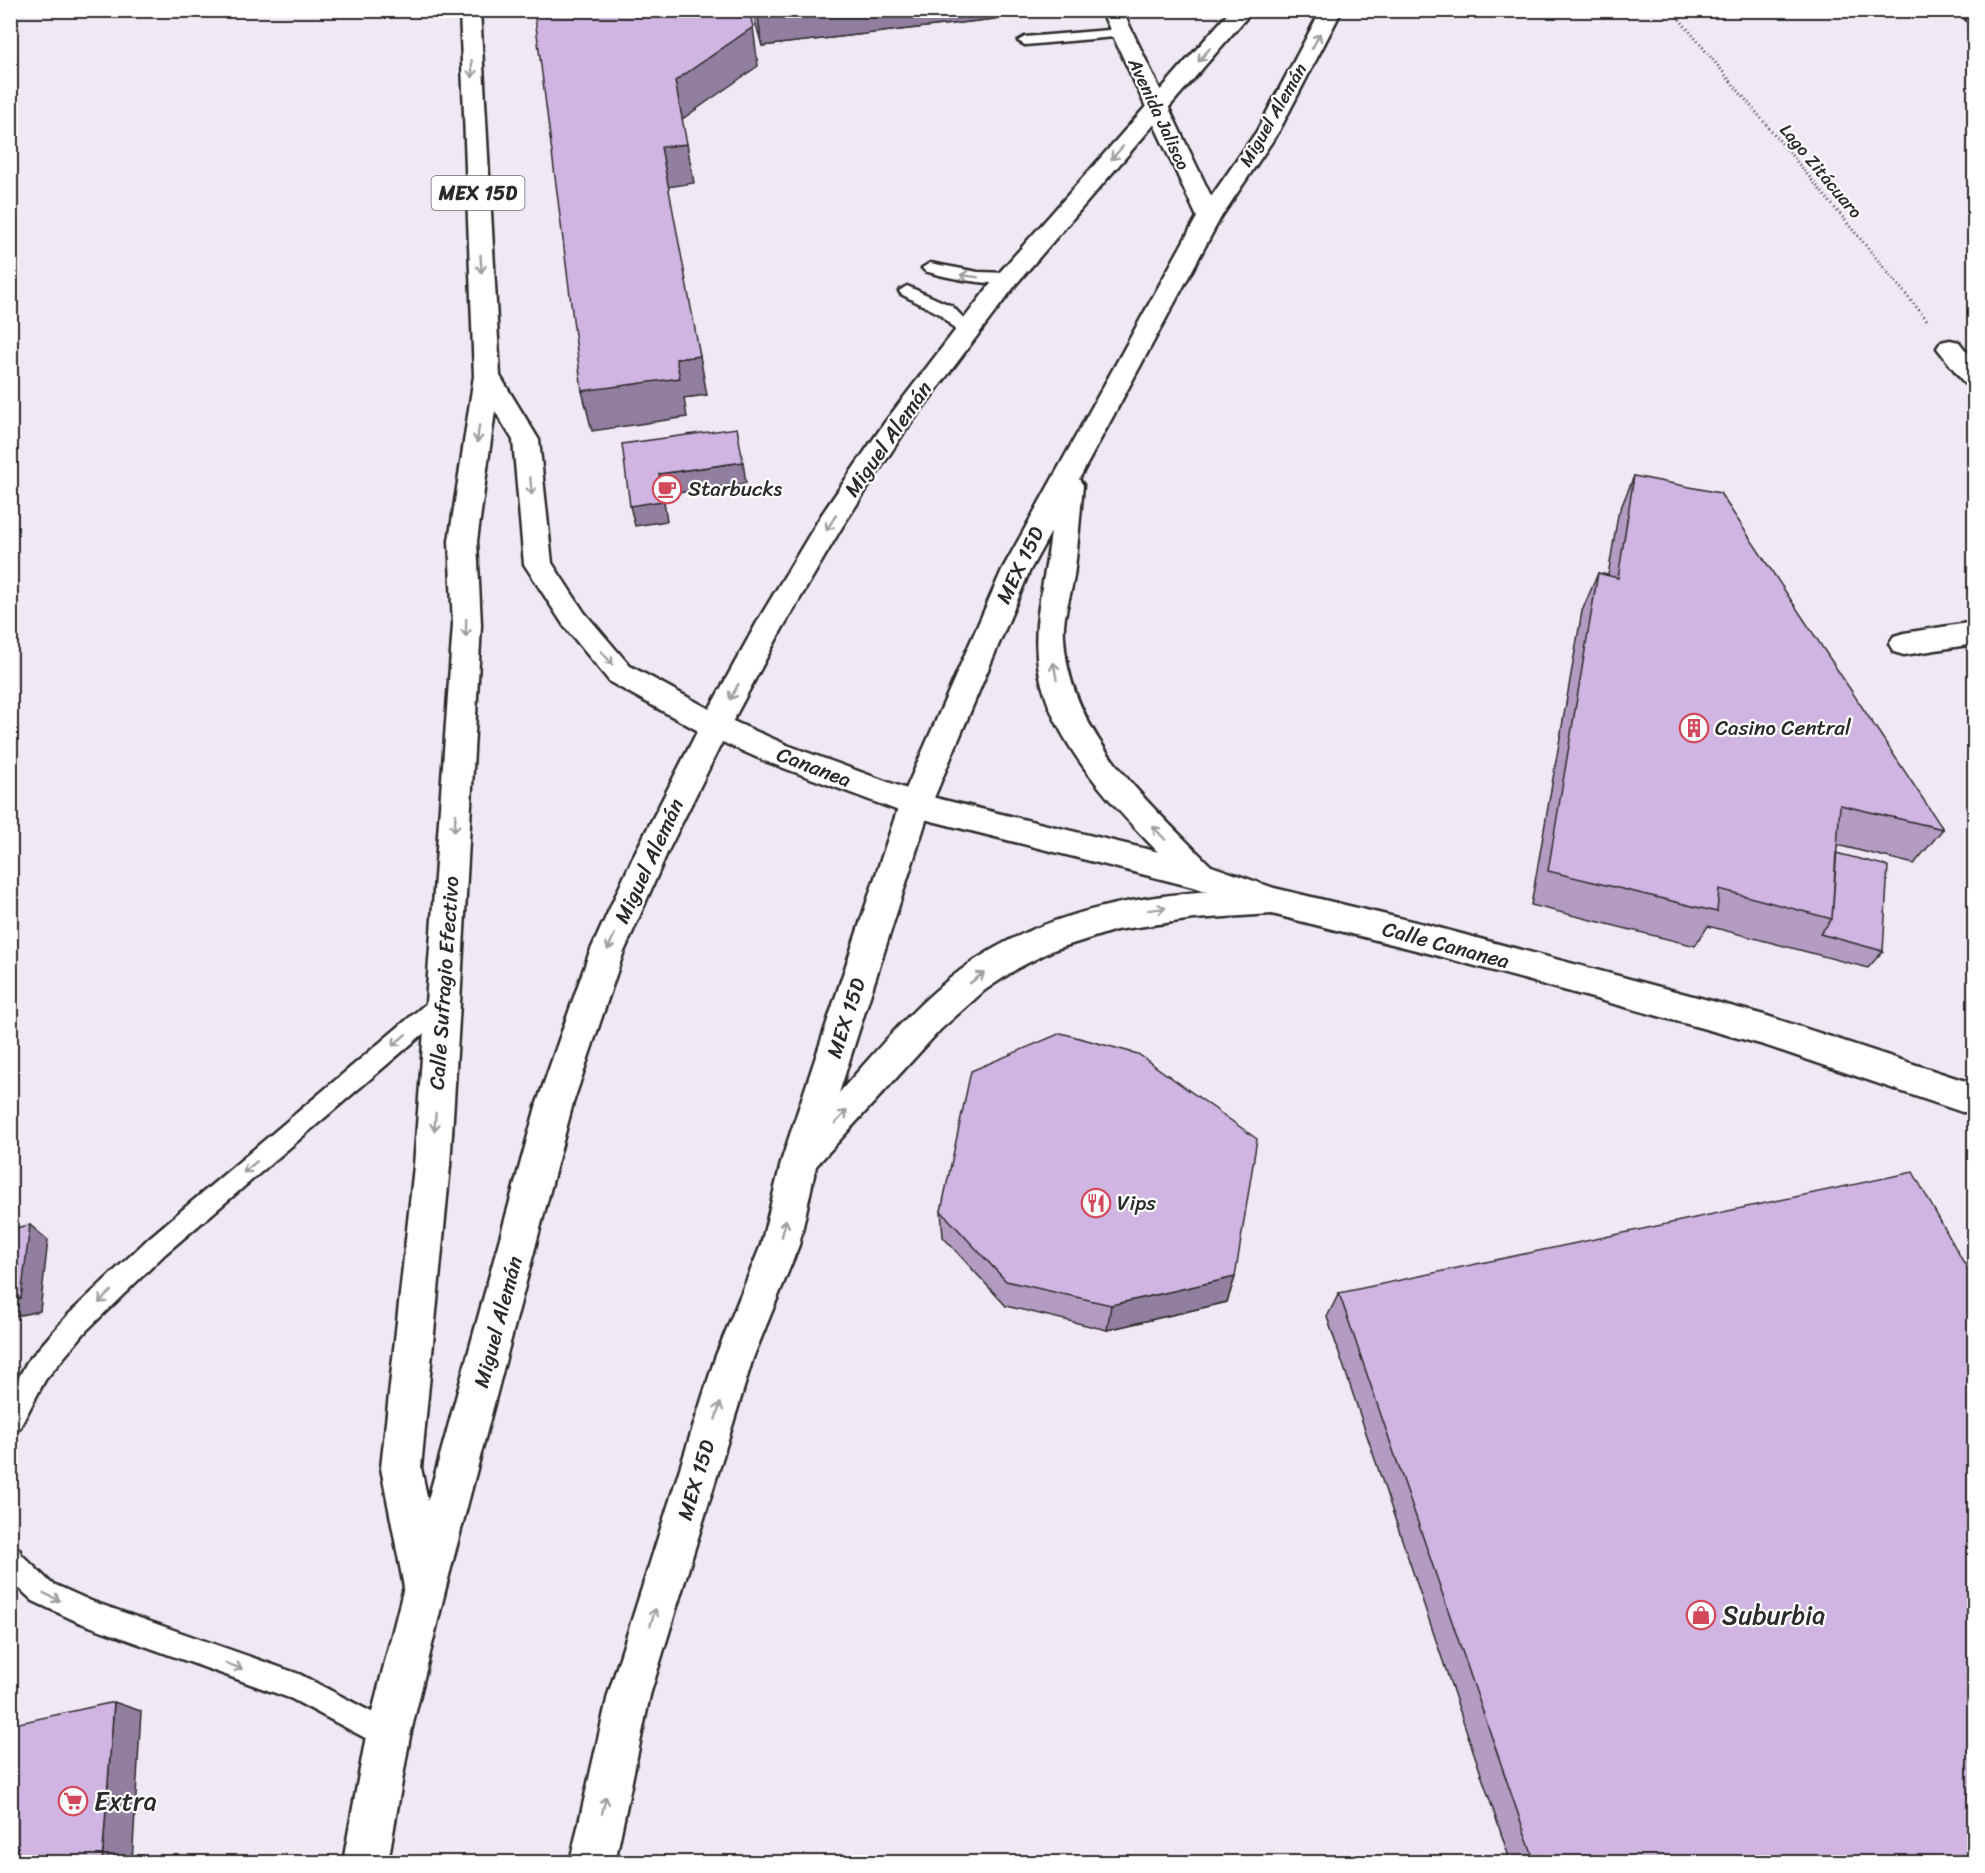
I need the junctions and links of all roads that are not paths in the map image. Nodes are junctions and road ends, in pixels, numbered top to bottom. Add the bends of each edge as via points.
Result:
1 (470, 10) edge
2 (1111, 10) edge
3 (1243, 10) edge
4 (1332, 10) edge
5 (1968, 10) edge
6 (1974, 16) edge
7 (1121, 33) junction
8 (1025, 41) dead end
9 (1156, 110) junction
10 (1209, 217) junction
11 (930, 268) dead end
12 (1008, 278) junction
13 (907, 291) dead end
14 (966, 331) junction
15 (1962, 346) edge
16 (487, 376) junction
17 (1974, 378) edge
18 (1070, 472) junction
19 (1974, 633) edge
20 (1904, 644) dead end
21 (715, 726) junction
22 (915, 805) junction
23 (1200, 875) junction
24 (1272, 901) junction
25 (443, 1002) junction
26 (1970, 1104) edge
27 (800, 1159) junction
28 (10, 1420) edge
29 (10, 1558) edge
30 (425, 1587) junction
31 (388, 1736) junction
32 (365, 1863) edge
33 (592, 1863) edge

1 -> 16 main road, Calle Sufragio Efectivo / MEX 15D
2 - 7 main road, Avenida Jalisco
3 -> 9 main road, Miguel Alemán
10 -> 4 main road, Miguel Alemán via 1268,131
5 - 6 main road
7 - 8 lane
7 - 9 main road, Avenida Jalisco
9 - 10 main road, Avenida Jalisco
9 -> 12 main road, Miguel Alemán
10 - 18 main road, MEX 15D
12 -> 11 lane
12 - 14 main road, Miguel Alemán
13 - 14 lane via 946,310
14 -> 21 main road, Miguel Alemán via 832,521
15 - 17 main road
16 -> 21 main road, Calle Sufragio Efectivo via 526,440 538,564 562,601 621,674
16 -> 25 main road, Calle Sufragio Efectivo via 463,541 467,625
18 - 22 main road, MEX 15D via 1016,570
23 -> 18 main road via 1094,758 1056,679 1049,637
19 - 20 main road
21 - 22 main road, Cananea
21 -> 30 main road, Miguel Alemán via 651,853 598,975 555,1103
22 - 23 main road, Calle Cananea
22 - 27 main road, MEX 15D
23 - 24 main road, Calle Cananea
24 - 26 main road, Calle Cananea via 1764,1030
27 -> 24 main road via 932,1016 972,980 1005,958 1069,930 1122,915 1219,902
25 -> 28 lane via 149,1254 77,1323 36,1371
25 -> 30 main road, Calle Sufragio Efectivo via 429,1199 401,1468
33 -> 27 main road, MEX 15D via 629,1695 734,1358 780,1245
29 -> 31 lane via 42,1592 87,1613 300,1688
30 - 31 main road, Miguel Alemán
31 - 32 main road, Miguel Alemán

